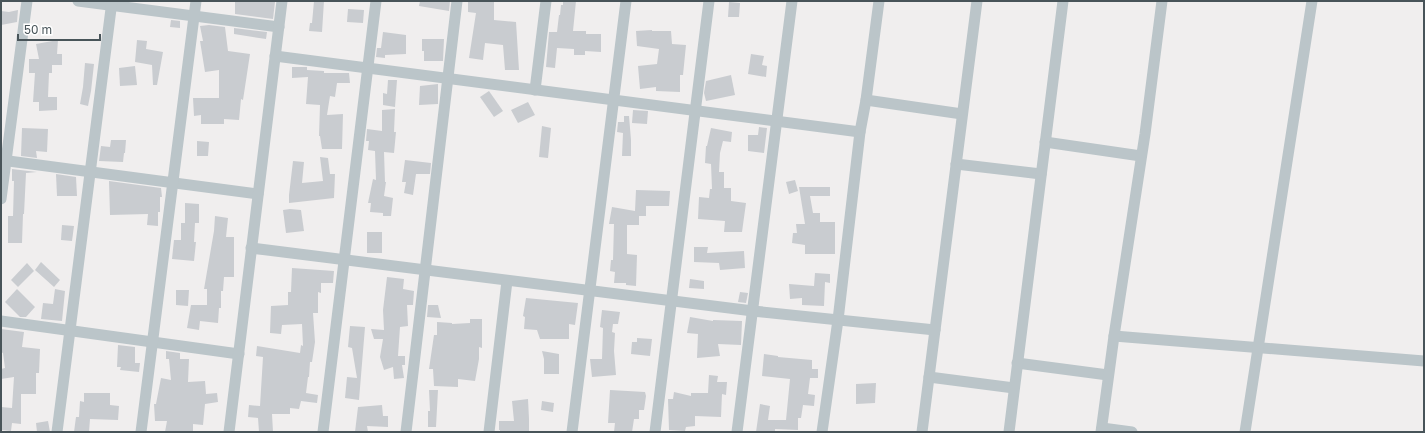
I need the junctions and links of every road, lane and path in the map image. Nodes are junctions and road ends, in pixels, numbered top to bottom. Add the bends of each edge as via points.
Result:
1 (27, 1) edge
2 (78, 1) edge
3 (196, 1) edge
4 (282, 1) edge
5 (376, 1) edge
6 (457, 1) edge
7 (546, 1) edge
8 (626, 1) edge
9 (709, 1) edge
10 (792, 1) edge
11 (878, 1) edge
12 (977, 1) edge
13 (1063, 1) edge
14 (1162, 1) edge
15 (1312, 1) edge
16 (111, 4) edge
17 (194, 16) junction
18 (279, 27) junction
19 (275, 56) junction
20 (368, 68) junction
21 (448, 78) junction
22 (535, 90) junction
23 (614, 100) junction
24 (866, 100) junction
25 (695, 111) junction
26 (962, 114) junction
27 (777, 122) junction
28 (860, 132) junction
29 (1045, 142) junction
30 (1141, 156) junction
31 (3, 161) edge
32 (956, 164) junction
33 (90, 172) junction
34 (1041, 174) junction
35 (173, 183) junction
36 (258, 194) junction
37 (1, 199) edge
38 (251, 248) junction
39 (344, 260) junction
40 (425, 270) junction
41 (507, 280) junction
42 (590, 291) junction
43 (672, 301) junction
44 (753, 312) junction
45 (838, 320) junction
46 (1, 322) edge
47 (935, 330) junction
48 (70, 331) junction
49 (1114, 336) junction
50 (152, 342) junction
51 (1258, 348) junction
52 (238, 354) junction
53 (1424, 361) edge
54 (1017, 363) junction
55 (1108, 375) junction
56 (929, 376) junction
57 (1014, 388) junction
58 (1101, 430) edge
59 (57, 432) edge
60 (141, 432) edge
61 (229, 432) edge
62 (323, 432) edge
63 (406, 432) edge
64 (489, 432) edge
65 (572, 432) edge
66 (655, 432) edge
67 (738, 432) edge
68 (822, 432) edge
69 (922, 432) edge
70 (1009, 432) edge
71 (1132, 432) edge
72 (1245, 432) edge

1 - 31 street
2 - 16 street
3 - 17 street
4 - 18 street
5 - 20 street
6 - 21 street
7 - 22 street
8 - 23 street
9 - 25 street
10 - 27 street
11 - 24 street
12 - 26 street
13 - 29 street
14 - 30 street
15 - 51 street
16 - 17 street
16 - 33 street
17 - 18 street
17 - 35 street
18 - 19 street
19 - 20 street
19 - 36 street
20 - 21 street
20 - 39 street
21 - 22 street
21 - 40 street
22 - 23 street
23 - 25 street
23 - 42 street
24 - 26 street
24 - 28 street
25 - 27 street
25 - 43 street
26 - 32 street
27 - 28 street
27 - 44 street
28 - 45 street
29 - 30 street
29 - 34 street
30 - 49 street
31 - 33 street
31 - 37 street
32 - 34 street
32 - 47 street
33 - 35 street
33 - 48 street
34 - 54 street
35 - 36 street
35 - 50 street
36 - 38 street
38 - 39 street
38 - 52 street
39 - 40 street
39 - 62 street
40 - 41 street
40 - 63 street
41 - 42 street
41 - 64 street
42 - 43 street
42 - 65 street
43 - 44 street
43 - 66 street
44 - 45 street
44 - 67 street
45 - 47 street
45 - 68 street
46 - 48 street
47 - 56 street
48 - 50 street
48 - 59 street
49 - 51 street
49 - 55 street
50 - 52 street
50 - 60 street
51 - 53 street
51 - 72 street
52 - 61 street
54 - 55 street
54 - 57 street
55 - 58 street
56 - 57 street
56 - 69 street
57 - 70 street
58 - 71 street

